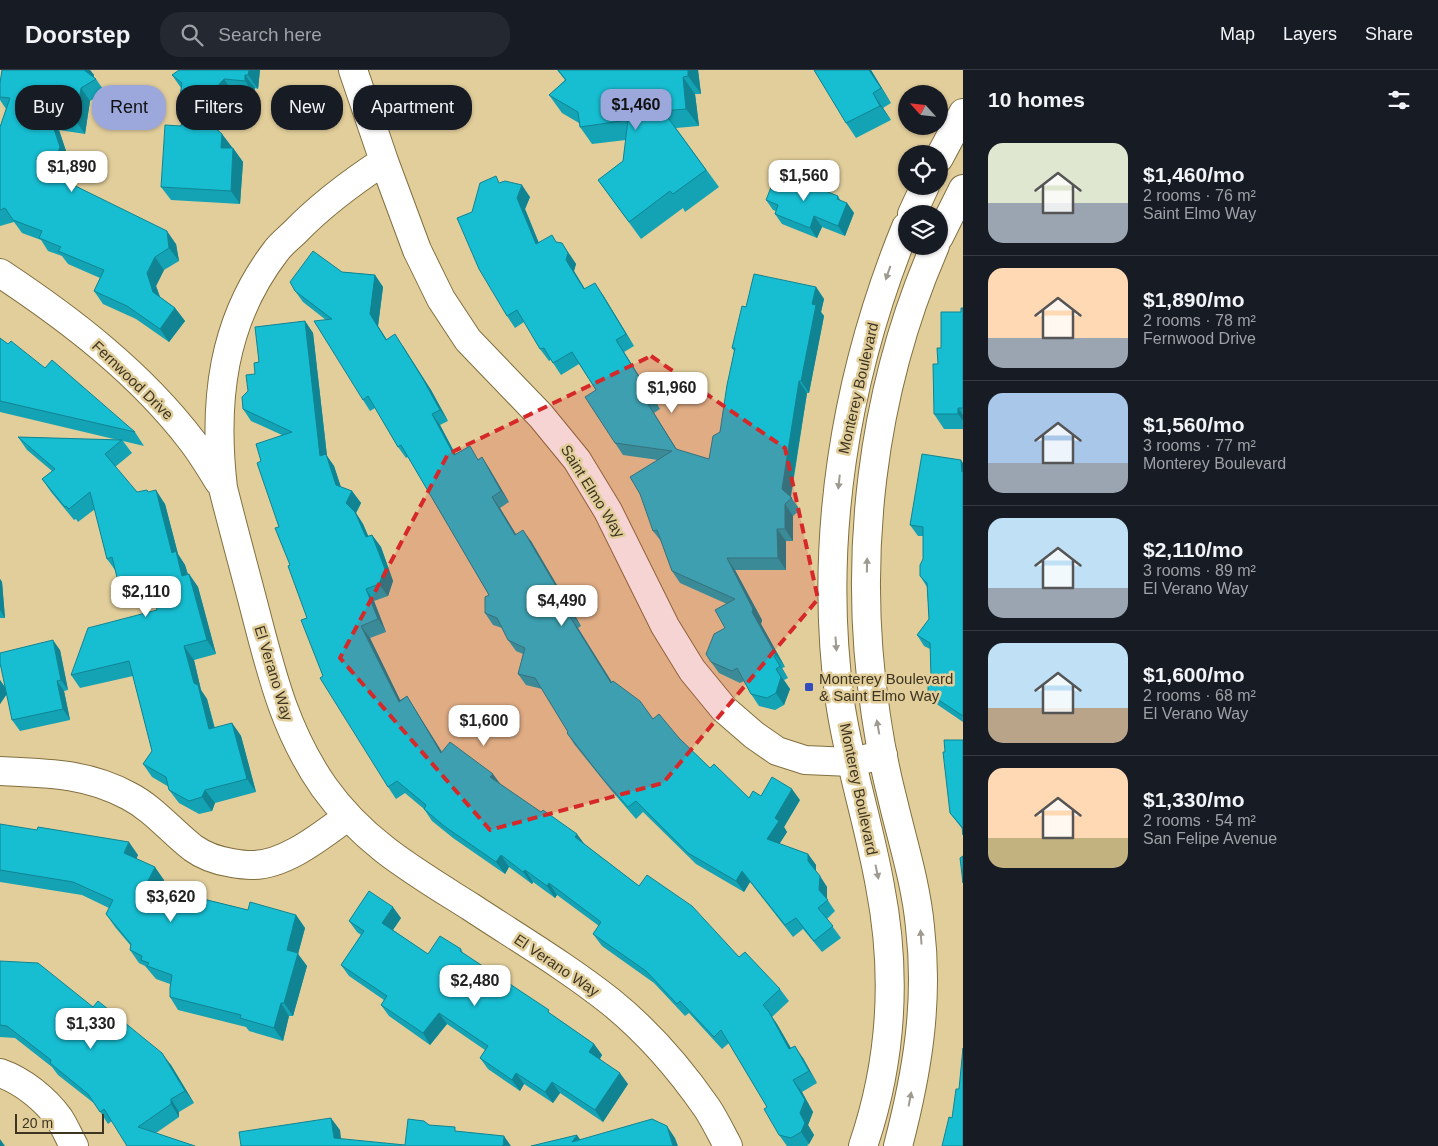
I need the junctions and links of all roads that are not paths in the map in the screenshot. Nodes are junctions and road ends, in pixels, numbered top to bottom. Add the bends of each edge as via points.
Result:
1 (353, 70) edge
2 (962, 112) edge
3 (946, 145) edge
4 (384, 161) junction
5 (963, 189) edge
6 (948, 227) edge
7 (898, 249) edge
8 (933, 255) edge
9 (0, 273) edge
10 (223, 488) junction
11 (883, 755) junction
12 (851, 762) junction
13 (0, 771) edge
14 (347, 817) junction
15 (0, 1073) edge
16 (74, 1146) edge
17 (728, 1146) edge
18 (863, 1146) edge
19 (898, 1146) edge

1 - 4 street, Saint Elmo Way
2 - 3 street
4 - 10 street, El Verano Way via 344,188 310,217 277,249 252,287 234,328 223,372 219,414
4 - 12 street, Saint Elmo Way via 417,250 441,299 468,340 542,416 577,460 608,511 665,626 692,670 724,709 777,751 805,760
5 - 6 street, Monterey Boulevard
7 -> 12 street, Monterey Boulevard via 862,358 841,464 836,518 834,625 840,700
11 -> 8 street, Monterey Boulevard via 867,623 868,520 882,414 901,342 924,271
9 - 10 street, Fernwood Drive via 91,338 130,372 193,442
10 - 14 street, El Verano Way via 282,709 300,750
11 - 12 street, Saint Elmo Way
19 -> 11 street, Monterey Boulevard via 917,1063 923,1021 924,974 913,882
12 -> 18 street, Monterey Boulevard via 880,886 890,975 890,1018 885,1058
13 - 14 street via 69,775 101,782 153,812 196,850 222,861 252,866 278,860 305,847
14 - 17 street, El Verano Way via 402,863 573,973 612,1004 650,1038 682,1075 708,1110
15 - 16 street via 36,1093 59,1118

